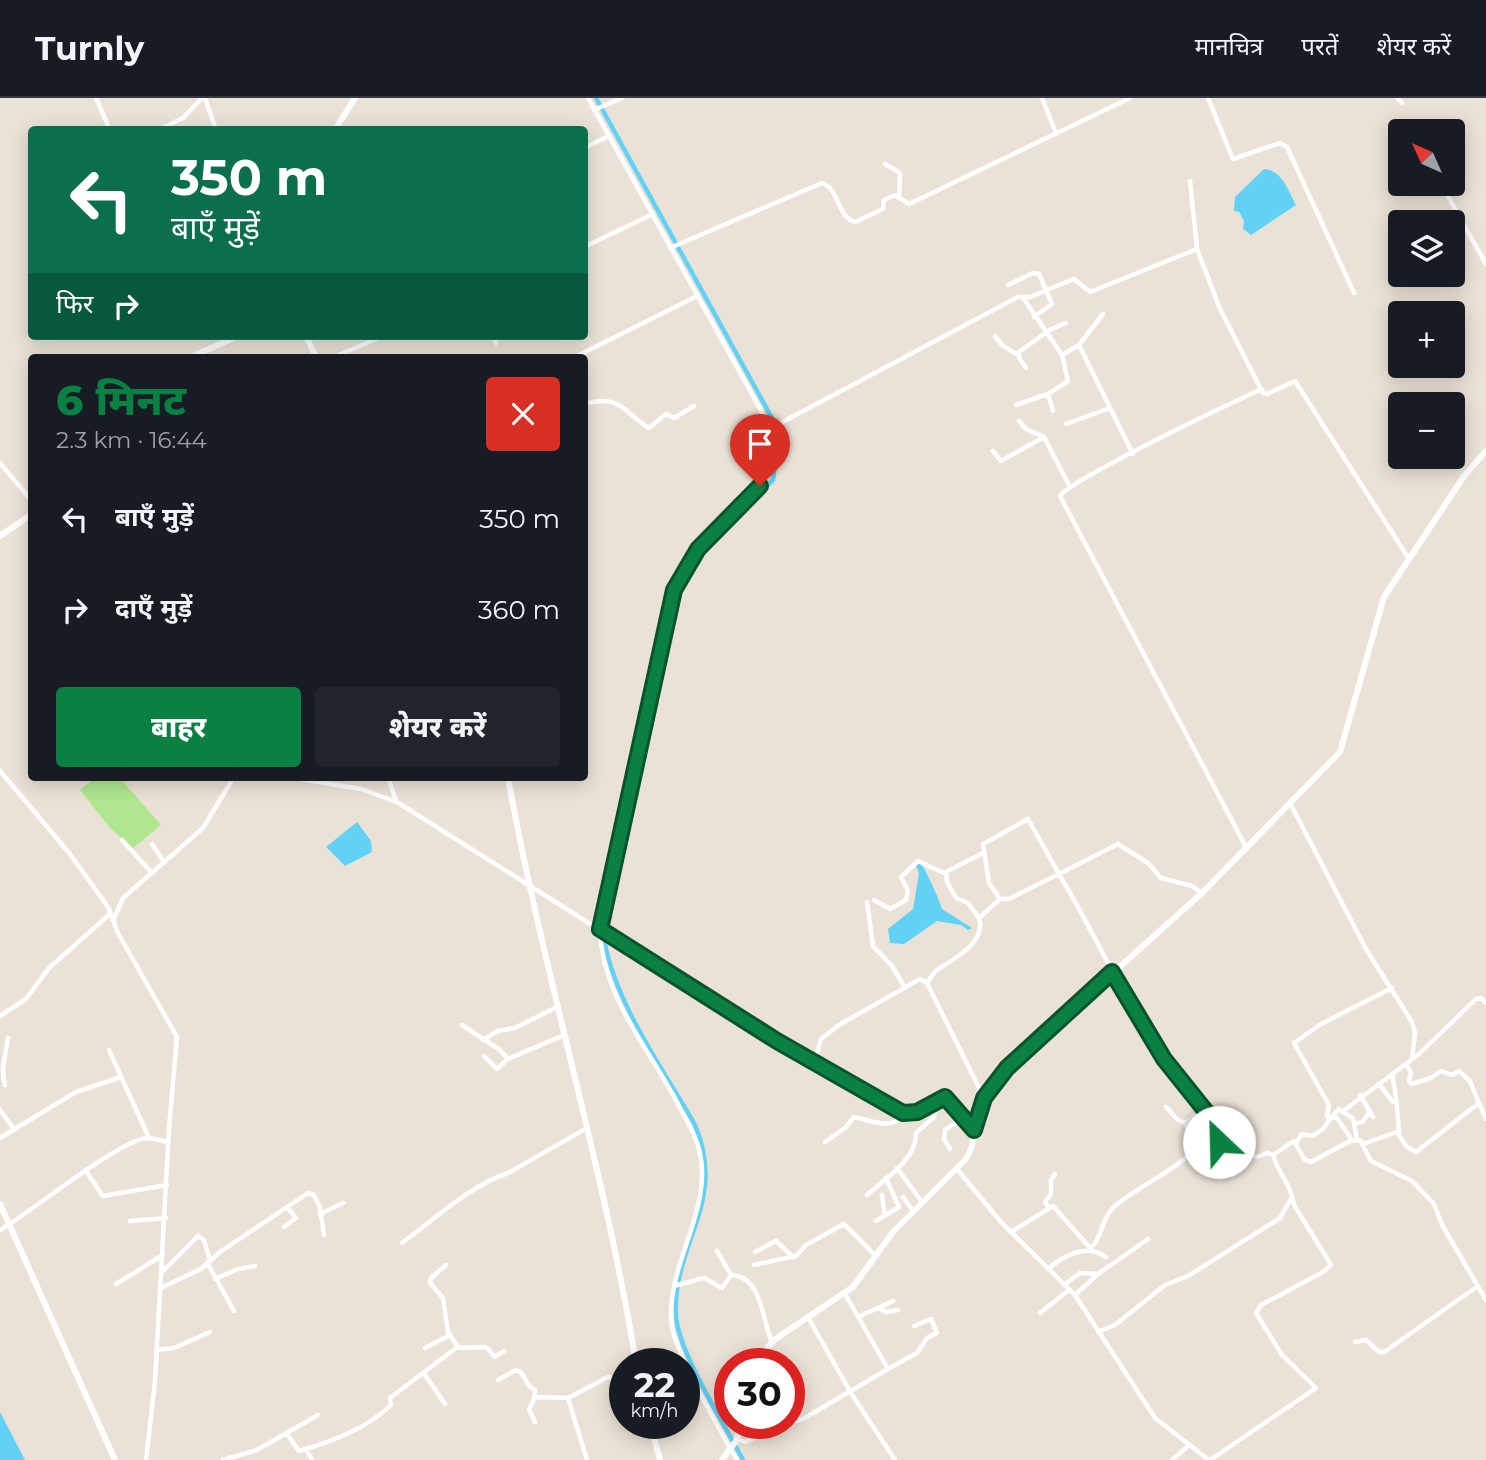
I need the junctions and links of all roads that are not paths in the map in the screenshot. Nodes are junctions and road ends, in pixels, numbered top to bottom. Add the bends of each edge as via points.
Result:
1 (96, 98) edge
2 (204, 98) edge
3 (355, 98) edge
4 (588, 98) edge
5 (622, 98) edge
6 (1042, 98) edge
7 (1129, 98) edge
8 (1208, 98) edge
9 (1397, 98) edge
10 (1402, 103) dead end
11 (599, 108) junction
12 (108, 126) edge
13 (166, 126) edge
14 (214, 126) edge
15 (338, 126) edge
16 (1056, 133) junction
17 (609, 135) junction
18 (588, 146) edge
19 (885, 164) dead end
20 (1190, 181) dead end
21 (1448, 196) edge
22 (899, 197) junction
23 (653, 214) junction
24 (588, 245) edge
25 (675, 247) junction
26 (1198, 249) junction
27 (1486, 264) edge
28 (1008, 285) dead end
29 (1046, 290) junction
30 (1354, 293) dead end
31 (697, 296) junction
32 (1024, 299) junction
33 (1103, 314) dead end
34 (1034, 317) junction
35 (1066, 323) dead end
36 (1047, 334) junction
37 (995, 336) dead end
38 (229, 340) edge
39 (374, 340) edge
40 (495, 340) edge
41 (496, 343) dead end
42 (1079, 345) junction
43 (198, 354) edge
44 (341, 354) edge
45 (581, 354) edge
46 (1018, 355) junction
47 (1062, 355) junction
48 (1026, 368) dead end
49 (1262, 389) junction
50 (1048, 394) junction
51 (588, 403) edge
52 (1016, 405) dead end
53 (694, 406) dead end
54 (1110, 408) junction
55 (1053, 411) dead end
56 (1019, 421) dead end
57 (1066, 424) dead end
58 (777, 425) dead end
59 (1044, 437) junction
60 (993, 451) dead end
61 (1486, 451) edge
62 (1133, 454) junction
63 (0, 463) edge
64 (1070, 487) junction
65 (28, 496) edge
66 (28, 517) edge
67 (0, 536) edge
68 (1409, 559) junction
69 (0, 771) edge
70 (232, 781) edge
71 (312, 781) edge
72 (389, 781) edge
73 (509, 781) edge
74 (397, 802) junction
75 (1290, 803) junction
76 (122, 840) dead end
77 (152, 844) dead end
78 (1247, 849) junction
79 (983, 853) junction
80 (164, 862) junction
81 (946, 872) junction
82 (152, 873) junction
83 (1059, 873) junction
84 (531, 884) junction
85 (1202, 893) junction
86 (1000, 899) junction
87 (874, 900) dead end
88 (867, 902) dead end
89 (110, 914) junction
90 (979, 918) junction
91 (113, 922) junction
92 (602, 929) junction
93 (1112, 972) junction
94 (927, 983) junction
95 (904, 986) junction
96 (1392, 988) junction
97 (1486, 1003) edge
98 (557, 1007) junction
99 (0, 1016) edge
100 (462, 1025) dead end
101 (8, 1038) dead end
102 (483, 1040) junction
103 (565, 1040) junction
104 (109, 1050) dead end
105 (484, 1056) dead end
106 (1416, 1056) junction
107 (508, 1059) junction
108 (815, 1061) junction
109 (1406, 1064) junction
110 (1392, 1074) junction
111 (121, 1077) junction
112 (1379, 1084) junction
113 (5, 1085) dead end
114 (1360, 1095) junction
115 (984, 1098) junction
116 (934, 1102) junction
117 (1393, 1102) junction
118 (1479, 1103) junction
119 (1166, 1107) dead end
120 (0, 1110) edge
121 (1202, 1110) junction
122 (1342, 1112) junction
123 (906, 1114) junction
124 (1334, 1114) junction
125 (964, 1116) junction
126 (1327, 1116) junction
127 (1486, 1119) edge
128 (8, 1120) junction
129 (1185, 1123) junction
130 (1356, 1124) junction
131 (0, 1125) edge
132 (1219, 1127) junction
133 (588, 1128) junction
134 (14, 1129) junction
135 (974, 1130) junction
136 (1399, 1133) junction
137 (1224, 1134) junction
138 (0, 1138) edge
139 (149, 1138) junction
140 (1197, 1140) junction
141 (1355, 1140) junction
142 (169, 1142) junction
143 (825, 1142) dead end
144 (1296, 1143) junction
145 (1363, 1144) junction
146 (1197, 1147) junction
147 (950, 1149) dead end
148 (1273, 1155) junction
149 (897, 1168) junction
150 (956, 1168) junction
151 (86, 1171) junction
152 (1055, 1174) dead end
153 (886, 1178) junction
154 (167, 1185) junction
155 (1293, 1194) junction
156 (867, 1195) dead end
157 (882, 1195) dead end
158 (903, 1197) dead end
159 (922, 1202) junction
160 (343, 1203) dead end
161 (1, 1206) edge
162 (287, 1207) junction
163 (1049, 1208) junction
164 (913, 1211) junction
165 (894, 1212) junction
166 (320, 1214) junction
167 (885, 1216) junction
168 (166, 1219) junction
169 (130, 1221) dead end
170 (876, 1221) dead end
171 (903, 1222) junction
172 (10, 1224) junction
173 (284, 1227) dead end
174 (0, 1230) edge
175 (1011, 1232) junction
176 (324, 1235) dead end
177 (1148, 1239) dead end
178 (402, 1243) dead end
179 (1092, 1249) junction
180 (718, 1251) dead end
181 (755, 1252) dead end
182 (163, 1255) junction
183 (876, 1256) junction
184 (793, 1257) junction
185 (1106, 1257) dead end
186 (209, 1261) junction
187 (446, 1265) dead end
188 (754, 1265) dead end
189 (256, 1266) dead end
190 (1048, 1269) junction
191 (162, 1271) junction
192 (1098, 1274) junction
193 (731, 1275) junction
194 (215, 1279) junction
195 (116, 1284) dead end
196 (1064, 1284) junction
197 (675, 1286) junction
198 (1478, 1286) junction
199 (161, 1288) junction
200 (1070, 1290) junction
201 (845, 1294) junction
202 (1075, 1295) junction
203 (1486, 1300) edge
204 (892, 1301) dead end
205 (878, 1308) junction
206 (898, 1310) dead end
207 (234, 1311) dead end
208 (1040, 1313) dead end
209 (858, 1317) junction
210 (809, 1318) junction
211 (914, 1326) dead end
212 (210, 1332) dead end
213 (1098, 1332) junction
214 (450, 1335) junction
215 (772, 1342) junction
216 (1355, 1342) dead end
217 (458, 1347) junction
218 (425, 1348) dead end
219 (634, 1348) edge
220 (767, 1348) edge
221 (157, 1350) junction
222 (504, 1351) dead end
223 (888, 1369) junction
224 (425, 1375) junction
225 (609, 1377) edge
226 (498, 1380) dead end
227 (851, 1393) junction
228 (534, 1397) junction
229 (568, 1398) junction
230 (445, 1404) dead end
231 (318, 1415) dead end
232 (805, 1418) edge
233 (535, 1422) dead end
234 (287, 1434) junction
235 (654, 1439) edge
236 (736, 1439) edge
237 (751, 1439) edge
238 (734, 1443) junction
239 (1190, 1447) junction
240 (306, 1449) junction
241 (250, 1452) junction
242 (115, 1460) edge
243 (146, 1460) edge
244 (223, 1460) edge
245 (253, 1460) edge
246 (312, 1460) edge
247 (587, 1460) edge
248 (660, 1460) edge
249 (722, 1460) edge
250 (737, 1460) edge
251 (895, 1460) edge
252 (1172, 1460) edge
253 (1209, 1460) edge

1 - 12 street
2 - 13 street via 183,118
2 - 14 street
3 - 15 street
4 - 11 street
5 - 11 street
6 - 16 street
7 - 16 street
8 - 30 street via 1233,159 1277,144 1287,147
9 - 10 street
11 - 17 street
16 - 22 street via 909,204
17 - 18 street
17 - 23 street
19 - 22 street via 900,173
20 - 26 street
21 - 27 street
22 - 25 street via 890,196 883,209 852,222 830,187 821,183
23 - 24 street
23 - 25 street
25 - 31 street
26 - 29 street via 1090,292 1074,279
26 - 49 street via 1220,309
28 - 29 street via 1036,272
29 - 32 street
29 - 34 street via 1052,304
31 - 45 street
31 - 92 street via 766,421 769,466 760,486 698,549 680,577
32 - 34 street
32 - 58 street via 1012,300
33 - 42 street
34 - 36 street
35 - 36 street
36 - 46 street
36 - 47 street
37 - 46 street
38 - 43 street
39 - 44 street
40 - 41 street
42 - 47 street
42 - 54 street
46 - 48 street
47 - 50 street via 1068,382
49 - 62 street
49 - 68 street via 1265,394 1295,381
50 - 52 street
50 - 55 street
51 - 53 street via 621,405 649,428 666,414 674,418
54 - 57 street
54 - 62 street
56 - 59 street
59 - 60 street via 1000,461
59 - 64 street
61 - 68 street
62 - 64 street
63 - 65 street
64 - 78 street via 1061,499
66 - 67 street
68 - 75 street via 1384,597 1343,748
69 - 89 street via 70,854
70 - 80 street via 203,828
71 - 74 street via 360,789
72 - 74 street
73 - 84 street
74 - 84 street
75 - 78 street
75 - 96 street
76 - 82 street
77 - 80 street
78 - 85 street
79 - 81 street
79 - 83 street via 984,843 1028,819
79 - 86 street via 989,883
80 - 82 street
81 - 87 street via 918,861 901,877 908,891 906,900 890,909
81 - 90 street via 956,898 968,903
82 - 91 street via 122,898
83 - 85 street via 1118,844 1148,863 1161,878
83 - 86 street via 1009,899
83 - 93 street
84 - 92 street
84 - 98 street
85 - 93 street
86 - 90 street
88 - 95 street via 873,946
89 - 91 street
89 - 99 street via 41,975 26,999
90 - 94 street via 979,934
91 - 142 street via 176,1032
92 - 108 street
92 - 197 street via 604,968 619,1004 689,1123 701,1160 699,1197
93 - 115 street via 1007,1068
93 - 121 street via 1164,1059
94 - 95 street via 918,979
94 - 115 street
95 - 108 street via 821,1039
96 - 106 street via 1414,1026
96 - 126 street via 1294,1043 1329,1105
97 - 106 street via 1476,999
98 - 102 street
98 - 103 street
100 - 102 street
101 - 113 street via 2,1051
102 - 107 street
103 - 107 street
103 - 133 street
104 - 111 street
105 - 107 street via 497,1069
106 - 109 street
108 - 123 street
109 - 110 street
109 - 118 street via 1412,1084 1441,1071 1452,1075 1459,1071
110 - 112 street
110 - 117 street
111 - 134 street via 76,1091
111 - 139 street
112 - 114 street
112 - 117 street
114 - 122 street
114 - 130 street via 1372,1114
115 - 135 street
116 - 123 street
116 - 125 street via 947,1098
116 - 149 street via 932,1120 916,1133 914,1147
117 - 136 street via 1399,1114
118 - 127 street
118 - 136 street via 1418,1151 1400,1139
119 - 129 street
120 - 128 street
121 - 129 street
121 - 132 street
122 - 124 street via 1339,1109
122 - 130 street
123 - 143 street via 888,1124 854,1117
124 - 126 street via 1334,1118
124 - 141 street
125 - 135 street
125 - 147 street via 945,1130
126 - 144 street via 1330,1119 1323,1129 1313,1136 1302,1134
128 - 131 street
128 - 134 street
129 - 146 street
130 - 141 street
132 - 137 street
132 - 140 street
133 - 178 street via 496,1177
133 - 219 street
134 - 138 street
135 - 150 street via 971,1151
136 - 145 street
137 - 140 street via 1215,1146 1206,1148
137 - 148 street via 1247,1155
139 - 142 street
139 - 151 street
140 - 146 street
141 - 144 street via 1311,1162 1304,1159
141 - 145 street
142 - 154 street
144 - 148 street
145 - 198 street via 1375,1164 1407,1178 1437,1208
146 - 179 street via 1181,1163 1114,1207
148 - 155 street
149 - 153 street
149 - 159 street
150 - 159 street
150 - 175 street
151 - 154 street via 103,1196
151 - 172 street
152 - 163 street via 1045,1202
153 - 156 street
153 - 165 street via 899,1206
154 - 168 street
155 - 213 street via 1280,1219 1188,1276 1165,1285 1115,1325
155 - 253 street via 1294,1205 1331,1265 1256,1310 1286,1358 1315,1390
157 - 167 street
158 - 164 street
159 - 164 street
160 - 166 street
161 - 172 street
162 - 166 street via 312,1192
162 - 173 street via 296,1218
162 - 186 street
163 - 175 street
163 - 179 street via 1055,1207
164 - 171 street
165 - 167 street
165 - 171 street
166 - 176 street
167 - 170 street
168 - 169 street
168 - 182 street
171 - 183 street
172 - 174 street
172 - 242 street
175 - 190 street
177 - 192 street
179 - 185 street
179 - 190 street via 1075,1252
180 - 193 street
181 - 184 street via 776,1241
182 - 191 street
182 - 195 street
183 - 184 street via 844,1224
183 - 201 street
184 - 188 street
186 - 191 street via 204,1240 198,1236
186 - 194 street
186 - 199 street
187 - 214 street via 430,1283 443,1298
189 - 194 street
190 - 196 street
191 - 199 street
192 - 196 street via 1080,1273
192 - 202 street
193 - 197 street via 722,1288 704,1278
193 - 215 street via 743,1279 765,1309 765,1329
194 - 207 street
196 - 200 street
197 - 238 street via 673,1332
198 - 203 street
198 - 216 street via 1384,1352 1366,1340
199 - 221 street
200 - 202 street
200 - 208 street
201 - 209 street
201 - 210 street
202 - 213 street
204 - 205 street
205 - 206 street
205 - 209 street
209 - 223 street
210 - 215 street
210 - 227 street
211 - 223 street via 931,1319 937,1333 927,1338 917,1353
212 - 221 street via 174,1348
213 - 239 street via 1155,1418
214 - 217 street
214 - 218 street
215 - 220 street
217 - 222 street via 486,1347 495,1357
217 - 224 street
221 - 243 street
223 - 227 street
224 - 230 street
224 - 240 street via 390,1398 391,1405 384,1413 359,1430
225 - 229 street
226 - 228 street via 520,1371 536,1390
227 - 232 street
227 - 251 street
228 - 229 street
228 - 233 street via 528,1409
229 - 247 street
231 - 234 street
234 - 240 street via 298,1451
234 - 241 street
235 - 248 street
236 - 238 street
237 - 238 street
238 - 249 street
238 - 250 street
239 - 252 street
239 - 253 street
240 - 246 street
241 - 244 street
241 - 245 street

